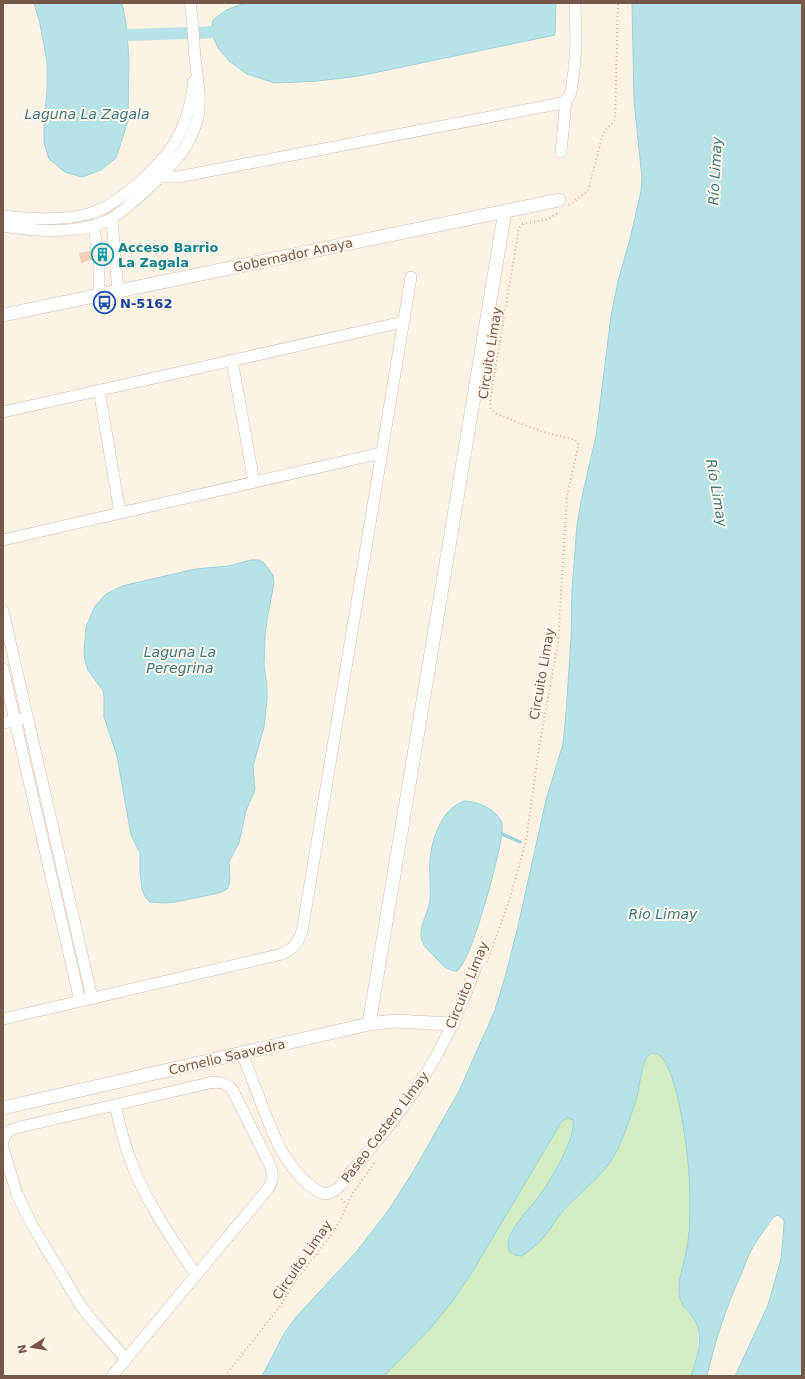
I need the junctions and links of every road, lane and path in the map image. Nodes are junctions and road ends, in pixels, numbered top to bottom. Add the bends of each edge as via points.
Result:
1 (190, 3) edge
2 (575, 3) edge
3 (618, 3) edge
4 (566, 100) junction
5 (561, 152) dead end
6 (158, 172) junction
7 (562, 207) junction
8 (505, 211) junction
9 (3, 216) edge
10 (112, 218) junction
11 (94, 225) junction
12 (3, 226) edge
13 (411, 277) dead end
14 (118, 291) junction
15 (99, 295) junction
16 (3, 315) edge
17 (403, 322) junction
18 (232, 360) junction
19 (99, 390) junction
20 (3, 412) edge
21 (381, 453) junction
22 (254, 482) junction
23 (120, 513) junction
24 (3, 540) edge
25 (3, 611) edge
26 (3, 669) edge
27 (23, 699) junction
28 (7, 703) edge
29 (27, 718) junction
30 (15, 720) junction
31 (3, 723) edge
32 (482, 964) joint
33 (92, 998) junction
34 (80, 1001) junction
35 (3, 1019) edge
36 (369, 1024) junction
37 (453, 1024) junction
38 (242, 1053) junction
39 (115, 1105) junction
40 (3, 1108) edge
41 (3, 1142) edge
42 (3, 1148) edge
43 (377, 1159) dead end
44 (196, 1275) junction
45 (126, 1359) junction
46 (112, 1376) edge
47 (225, 1376) edge

1 - 6 street via 196,66 191,103 181,134
2 - 4 street via 575,64 571,92
3 - 7 path, Circuito Limay via 615,120 603,134 588,191
4 - 5 street
4 - 6 street via 557,104 178,177 169,178
6 - 9 street via 114,203 89,214 44,219
6 - 10 street
7 - 8 street, Gobernador Anaya
7 - 32 path, Circuito Limay via 548,220 523,224 519,228 490,401 491,409 496,414 540,431 575,440 578,447 567,496 558,643 539,748 526,841 508,901
8 - 14 street, Gobernador Anaya
8 - 36 street
10 - 11 street
10 - 14 street
11 - 12 street via 54,230
11 - 15 street
13 - 17 street
14 - 15 street, Gobernador Anaya
15 - 16 street, Gobernador Anaya
17 - 18 street
17 - 21 street
18 - 19 street
18 - 22 street
19 - 20 street
19 - 23 street
21 - 22 street
21 - 33 street via 299,940 290,950 278,955
22 - 23 street
23 - 24 street
25 - 27 street
26 - 28 street
27 - 28 street
27 - 29 street
28 - 30 street
29 - 30 street
29 - 33 street
30 - 31 street
30 - 34 street
32 - 37 street, Paseo Costero Limay
33 - 34 street
34 - 35 street
36 - 37 street, Cornelio Saavedra via 401,1021
36 - 38 street, Cornelio Saavedra
37 - 38 street, Paseo Costero Limay via 430,1067 401,1109 340,1186 328,1194 316,1191 283,1155
38 - 40 street, Cornelio Saavedra
39 - 41 street via 16,1128 7,1132
39 - 44 street via 121,1132 145,1193
39 - 44 street via 214,1082 224,1083 233,1091 270,1165 270,1186
42 - 45 street via 17,1194 32,1224 79,1303
43 - 47 path, Circuito Limay via 352,1194 337,1227 293,1284 281,1305
44 - 45 street
45 - 46 street

